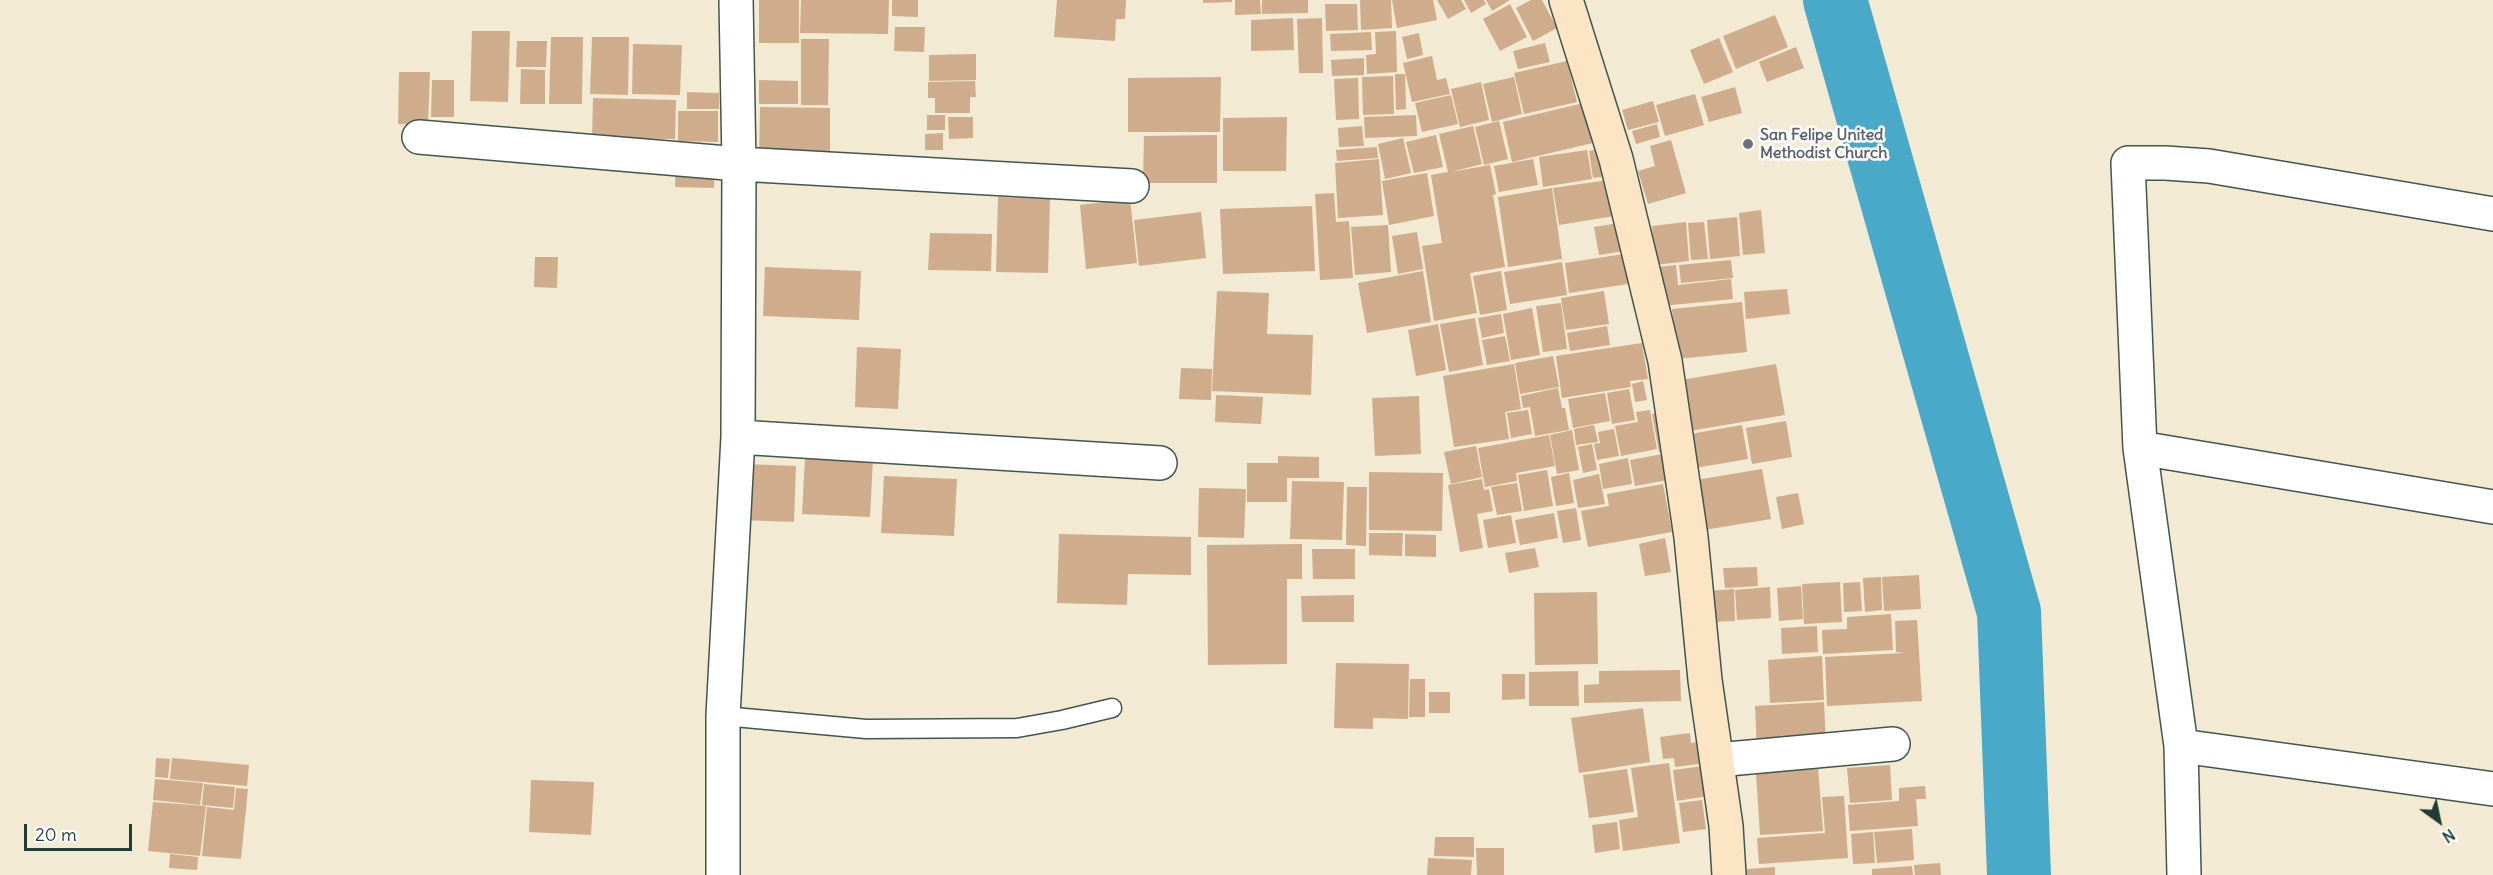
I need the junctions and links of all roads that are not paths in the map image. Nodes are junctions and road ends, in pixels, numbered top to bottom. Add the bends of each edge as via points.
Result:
1 (736, 0) edge
2 (1566, 0) edge
3 (419, 137) dead end
4 (739, 164) junction
5 (1132, 186) dead end
6 (2493, 214) edge
7 (738, 437) junction
8 (2140, 448) junction
9 (1160, 463) dead end
10 (2493, 507) edge
11 (1112, 708) dead end
12 (723, 716) junction
13 (1893, 744) dead end
14 (2181, 746) junction
15 (1717, 760) junction
16 (2493, 789) edge
17 (723, 875) edge
18 (1729, 875) edge
19 (2184, 875) edge

1 - 4 street
2 - 15 street via 1617,159 1665,361 1691,537
3 - 4 street
4 - 5 street
4 - 7 street
6 - 8 street via 2209,166 2128,164
7 - 9 street
7 - 12 street
8 - 10 street
8 - 14 street
11 - 12 lane via 1017,728 866,729
12 - 17 street
13 - 15 street
14 - 16 street
14 - 19 street
15 - 18 street

